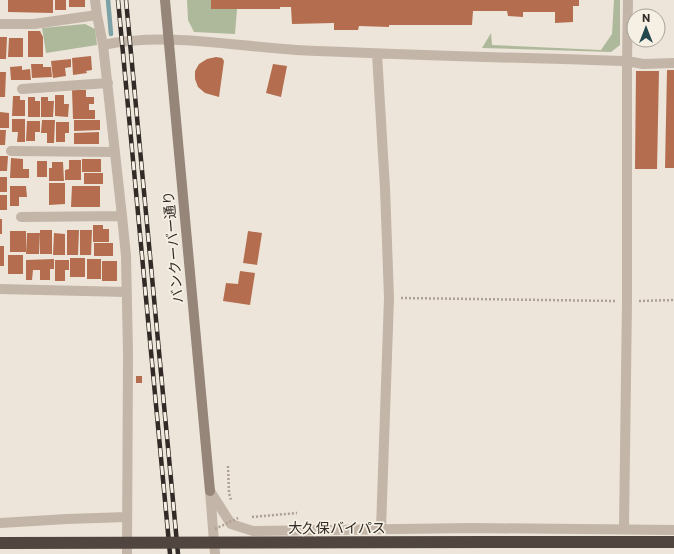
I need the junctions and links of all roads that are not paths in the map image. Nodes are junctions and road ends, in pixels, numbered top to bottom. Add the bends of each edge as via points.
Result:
1 (96, 0) edge
2 (166, 0) edge
3 (628, 0) edge
4 (97, 15) junction
5 (0, 24) edge
6 (168, 39) junction
7 (103, 45) junction
8 (377, 54) junction
9 (627, 61) junction
10 (674, 63) edge
11 (108, 83) junction
12 (22, 89) dead end
13 (11, 151) dead end
14 (116, 152) junction
15 (21, 216) dead end
16 (122, 216) junction
17 (0, 289) edge
18 (126, 292) junction
19 (210, 491) junction
20 (127, 517) junction
21 (0, 523) edge
22 (381, 528) junction
23 (624, 529) junction
24 (674, 530) edge
25 (674, 542) edge
26 (0, 543) edge
27 (127, 554) edge
28 (215, 554) edge

1 - 4 street
2 - 6 street, バンクーバー通り
3 - 9 street
4 - 5 street via 34,24
4 - 7 street
6 - 7 street
6 - 8 street via 257,48
6 - 19 street, バンクーバー通り
7 - 11 street
8 - 9 street
8 - 22 street via 389,298
9 - 10 street via 643,64
9 - 23 street
11 - 12 street
11 - 14 street
13 - 14 street
14 - 16 street
15 - 16 street
16 - 18 street
17 - 18 street
18 - 20 street
19 - 22 street via 231,524 253,531
19 - 28 street
20 - 21 street
20 - 27 street
22 - 23 street
23 - 24 street
25 - 26 highway, 大久保バイパス, bridge

